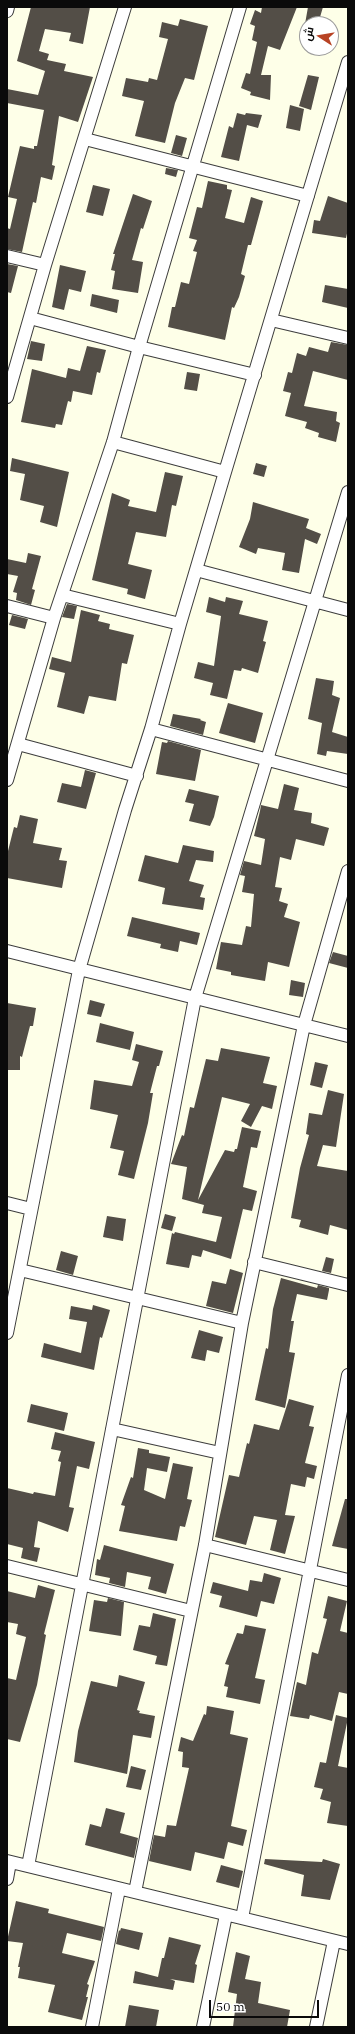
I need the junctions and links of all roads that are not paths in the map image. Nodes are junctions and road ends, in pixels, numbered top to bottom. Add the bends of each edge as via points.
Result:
1 (8, 7) edge
2 (125, 7) edge
3 (240, 7) edge
4 (7, 11) edge
5 (348, 62) edge
6 (85, 140) junction
7 (192, 167) junction
8 (308, 196) junction
9 (7, 256) edge
10 (45, 265) junction
11 (30, 318) junction
12 (271, 320) junction
13 (348, 338) edge
14 (139, 347) junction
15 (255, 375) junction
16 (7, 397) edge
17 (113, 442) junction
18 (224, 472) junction
19 (348, 492) edge
20 (196, 570) junction
21 (62, 595) junction
22 (314, 601) junction
23 (7, 606) edge
24 (348, 610) edge
25 (54, 618) junction
26 (180, 624) junction
27 (152, 729) junction
28 (18, 744) junction
29 (266, 760) junction
30 (137, 776) junction
31 (7, 780) edge
32 (348, 781) edge
33 (348, 871) edge
34 (7, 951) edge
35 (79, 970) junction
36 (195, 998) junction
37 (304, 1025) junction
38 (348, 1036) edge
39 (7, 1203) edge
40 (31, 1208) junction
41 (254, 1262) junction
42 (20, 1270) junction
43 (348, 1285) edge
44 (138, 1298) junction
45 (242, 1323) junction
46 (7, 1333) edge
47 (348, 1375) edge
48 (112, 1429) junction
49 (220, 1453) junction
50 (205, 1545) junction
51 (7, 1566) edge
52 (310, 1570) junction
53 (348, 1580) edge
54 (81, 1584) junction
55 (191, 1611) junction
56 (9, 1862) edge
57 (28, 1866) junction
58 (7, 1879) edge
59 (119, 1889) junction
60 (135, 1892) junction
61 (226, 1914) junction
62 (242, 1918) junction
63 (334, 1941) junction
64 (348, 1944) edge
65 (92, 2027) edge
66 (203, 2027) edge
67 (316, 2027) edge

1 - 4 street
2 - 6 street
3 - 7 street
5 - 8 street
6 - 7 street
6 - 10 street
7 - 8 street
7 - 14 street
8 - 12 street
9 - 10 street
10 - 11 street
11 - 14 street
11 - 16 street
12 - 13 street
12 - 15 street
14 - 15 street
14 - 17 street
15 - 18 street
17 - 18 street
17 - 21 street
18 - 20 street
19 - 22 street
20 - 22 street
20 - 26 street
21 - 25 street
21 - 26 street
22 - 24 street
22 - 29 street
23 - 25 street
25 - 28 street
26 - 27 street
27 - 29 street
27 - 30 street
28 - 30 street
28 - 31 street
29 - 32 street
29 - 36 street
30 - 35 street
33 - 37 street
34 - 35 street
35 - 36 street
35 - 40 street
36 - 37 street
36 - 44 street
37 - 38 street
37 - 41 street
39 - 40 street
40 - 42 street
41 - 43 street
41 - 45 street
42 - 44 street
42 - 46 street
44 - 45 street
44 - 48 street
45 - 49 street
47 - 52 street
48 - 49 street
48 - 54 street
49 - 50 street
50 - 52 street
50 - 55 street
51 - 54 street
52 - 53 street
52 - 62 street
54 - 55 street
54 - 57 street
55 - 60 street
56 - 57 street
56 - 58 street
57 - 59 street
59 - 60 street
59 - 65 street
60 - 61 street
61 - 62 street
61 - 66 street
62 - 63 street
63 - 64 street
63 - 67 street

